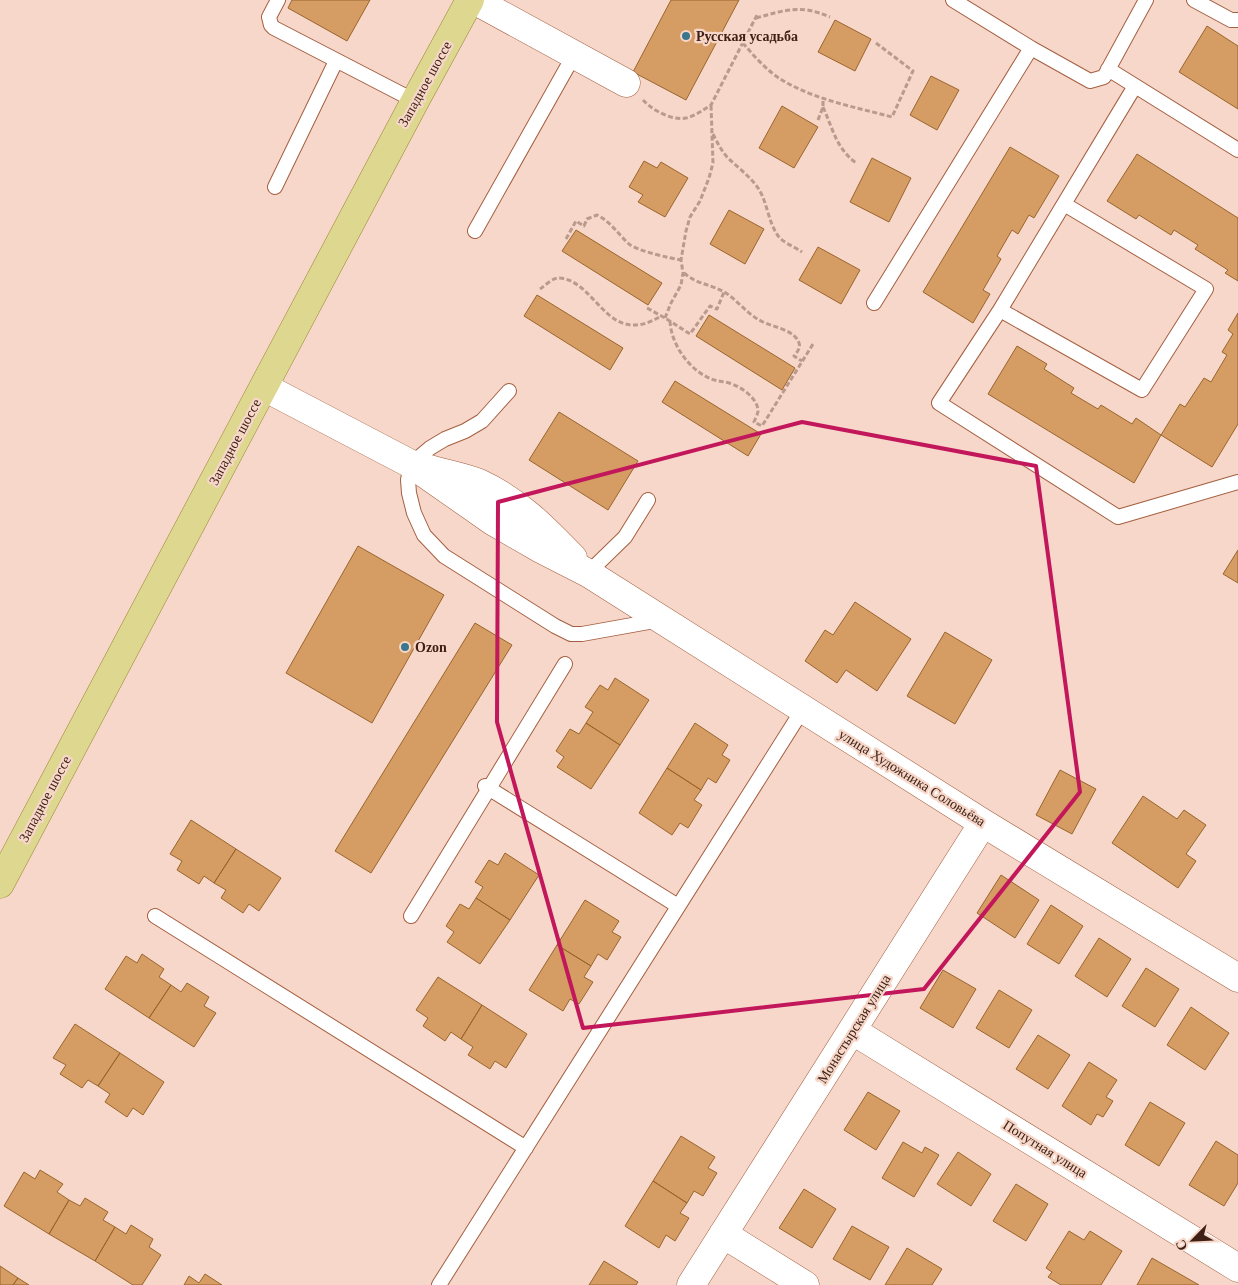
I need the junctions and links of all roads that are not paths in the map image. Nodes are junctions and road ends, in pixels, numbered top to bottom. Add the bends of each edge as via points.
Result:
1 (278, 0) edge
2 (472, 0) edge
3 (952, 0) edge
4 (1146, 0) edge
5 (1194, 0) edge
6 (1238, 20) edge
7 (1031, 48) junction
8 (574, 54) junction
9 (336, 61) junction
10 (1108, 70) junction
11 (626, 83) road end
12 (1135, 86) junction
13 (415, 101) junction
14 (1238, 150) edge
15 (275, 187) dead end
16 (1064, 204) junction
17 (475, 231) dead end
18 (874, 303) dead end
19 (1000, 310) junction
20 (264, 387) junction
21 (509, 391) dead end
22 (411, 464) junction
23 (1238, 482) edge
24 (648, 500) dead end
25 (588, 574) junction
26 (661, 620) junction
27 (565, 664) dead end
28 (803, 709) junction
29 (487, 787) junction
30 (983, 823) junction
31 (0, 884) edge
32 (678, 906) junction
33 (156, 916) dead end
34 (411, 916) dead end
35 (1238, 978) edge
36 (853, 1031) junction
37 (526, 1148) junction
38 (723, 1234) junction
39 (1238, 1268) edge
40 (439, 1285) edge
41 (691, 1285) edge
42 (805, 1285) edge

1 - 9 lane via 269,17 271,25
2 - 8 street
2 - 13 main road, Западное шоссе
3 - 7 lane
4 - 10 lane
5 - 6 lane via 1231,20
7 - 10 lane via 1090,81 1104,77
7 - 18 lane
8 - 11 street
8 - 17 lane
9 - 13 lane
9 - 15 lane
10 - 12 lane
12 - 14 lane
12 - 16 lane
13 - 20 main road, Западное шоссе
16 - 19 lane
16 - 19 lane via 1206,288 1142,390
19 - 23 lane via 939,403 1118,517
20 - 22 street, улица Художника Соловьёва
20 - 31 main road, Западное шоссе
21 - 22 lane via 482,421 430,448
22 - 25 street, улица Художника Соловьёва via 477,483 508,499 538,521
22 - 26 lane via 409,494 418,523 428,539 444,556 555,626 571,634 582,634
24 - 25 lane via 626,537
25 - 26 street, улица Художника Соловьёва
26 - 28 street, улица Художника Соловьёва
27 - 29 lane
28 - 30 street, улица Художника Соловьёва
28 - 32 lane
29 - 32 lane
29 - 34 lane
30 - 35 street, улица Художника Соловьёва
30 - 36 street, Монастырская улица
32 - 37 lane
33 - 37 lane
36 - 38 street, Монастырская улица
36 - 39 street, Попутная улица
37 - 40 lane
38 - 41 street, Монастырская улица
38 - 42 street

